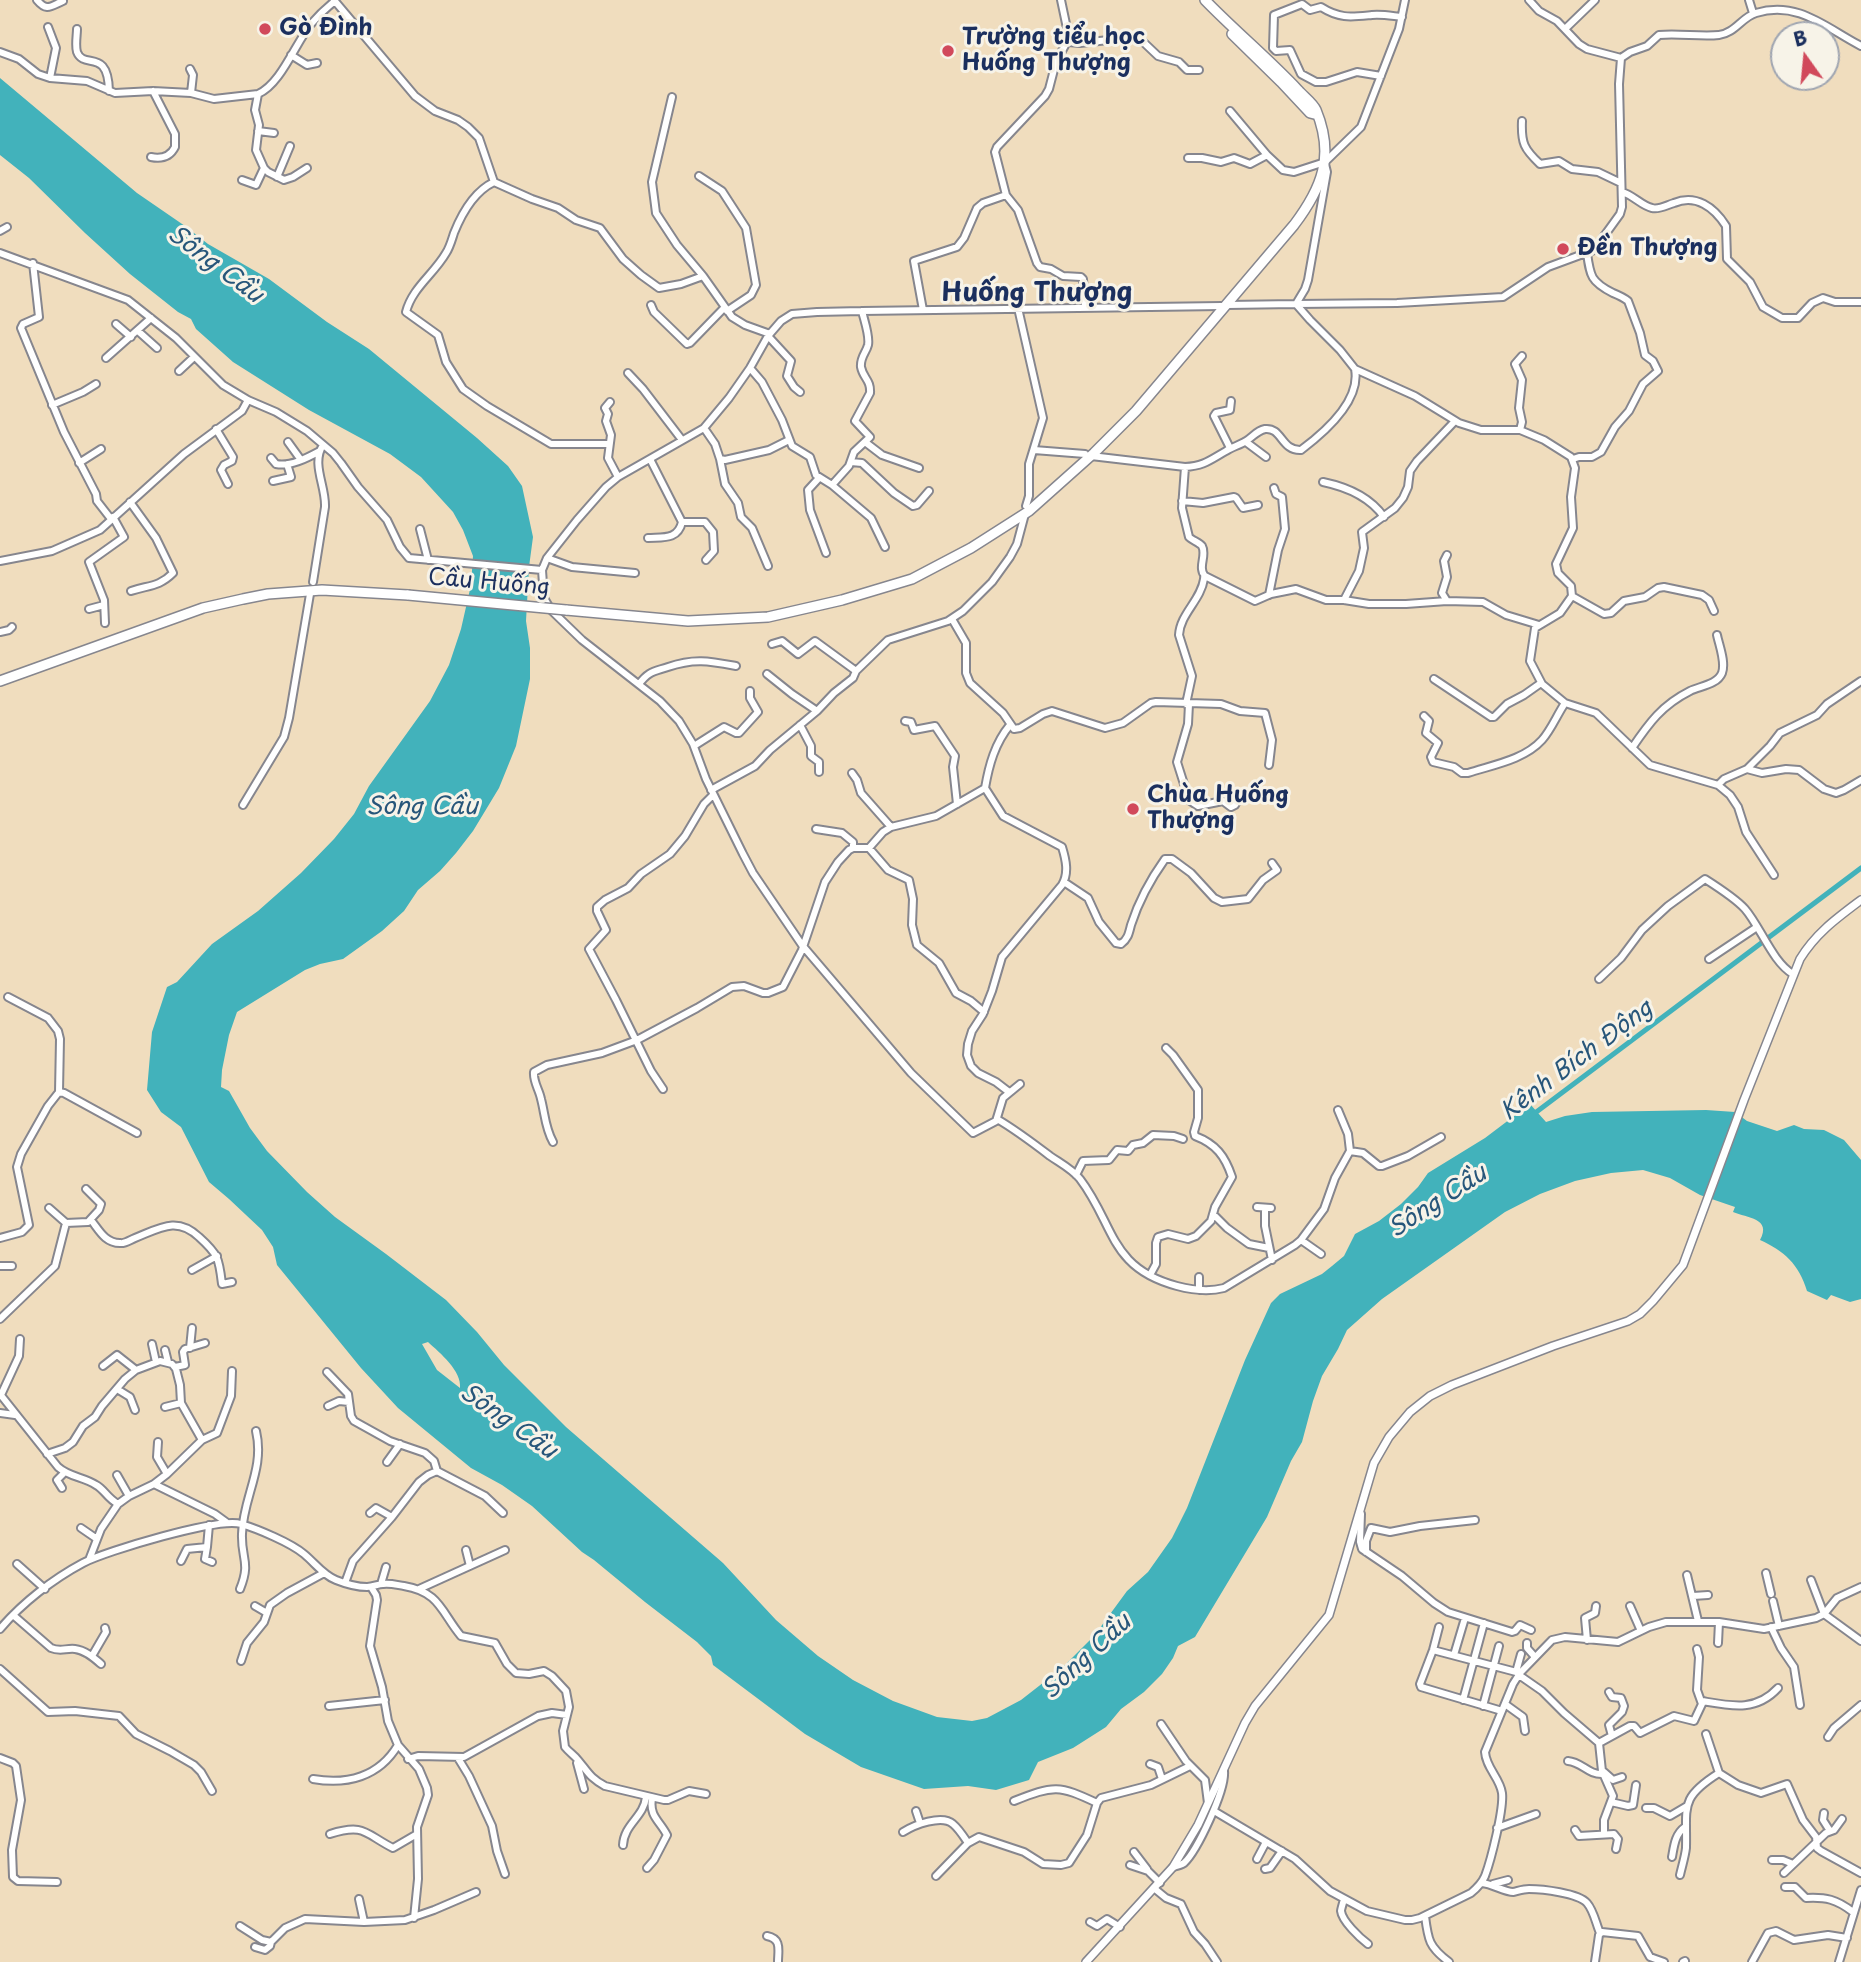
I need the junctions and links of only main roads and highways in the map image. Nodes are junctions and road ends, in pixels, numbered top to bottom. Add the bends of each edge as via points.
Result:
1 (1199, 0) edge
2 (1205, 0) edge
3 (1316, 115) junction
4 (408, 593) junction
5 (0, 675) edge
6 (0, 681) edge
7 (1861, 900) edge
8 (1086, 1962) edge

1 - 3 highway
2 - 3 highway via 1295,87
3 - 4 highway, Cầu Huống, bridge via 1325,162 1317,188 1182,356 1088,455 1026,510 912,579 768,617 688,621
4 - 5 highway via 333,585 286,586 219,598
4 - 6 highway via 322,590 243,598
7 - 8 main road via 1822,930 1800,959 1683,1265 1640,1314 1628,1321 1452,1385 1410,1412 1374,1463 1329,1615 1255,1706 1211,1808 1173,1867

